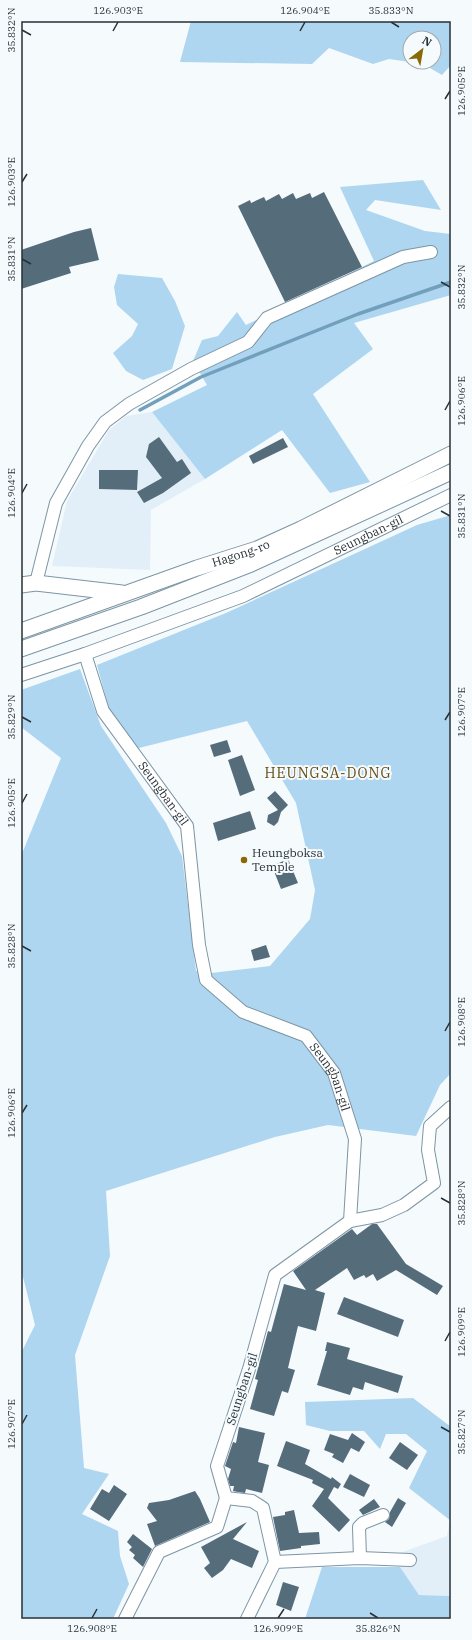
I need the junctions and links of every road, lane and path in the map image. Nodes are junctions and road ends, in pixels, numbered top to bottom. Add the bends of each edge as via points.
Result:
1 (431, 252) dead end
2 (451, 454) edge
3 (451, 472) edge
4 (451, 495) edge
5 (36, 583) junction
6 (21, 585) edge
7 (125, 594) junction
8 (21, 631) edge
9 (21, 649) edge
10 (85, 654) junction
11 (21, 675) edge
12 (451, 1107) edge
13 (350, 1221) junction
14 (226, 1498) junction
15 (383, 1515) dead end
16 (360, 1558) junction
17 (410, 1560) dead end
18 (275, 1562) junction
19 (125, 1619) edge
20 (247, 1619) edge

1 - 5 street via 403,258 267,318 248,342 191,369 129,404 105,422 88,446 56,503
2 - 7 street, Hagong-ro via 257,549
3 - 9 street, Hagong-ro via 251,564 142,607
4 - 10 street, Seungban-gil via 243,596
5 - 6 street
5 - 7 street
7 - 8 street, Hagong-ro
10 - 11 street, Seungban-gil
10 - 13 street, Seungban-gil via 103,711 187,826 199,944 206,980 243,1012 306,1036 334,1073 355,1139
12 - 13 street via 430,1126 428,1150 434,1183 404,1205 382,1215
13 - 14 street, Seungban-gil via 275,1275 250,1369 216,1466
14 - 18 street via 252,1502 263,1508
14 - 19 street via 217,1527 159,1552
15 - 16 street via 359,1527
16 - 17 street
16 - 18 street
18 - 20 street

